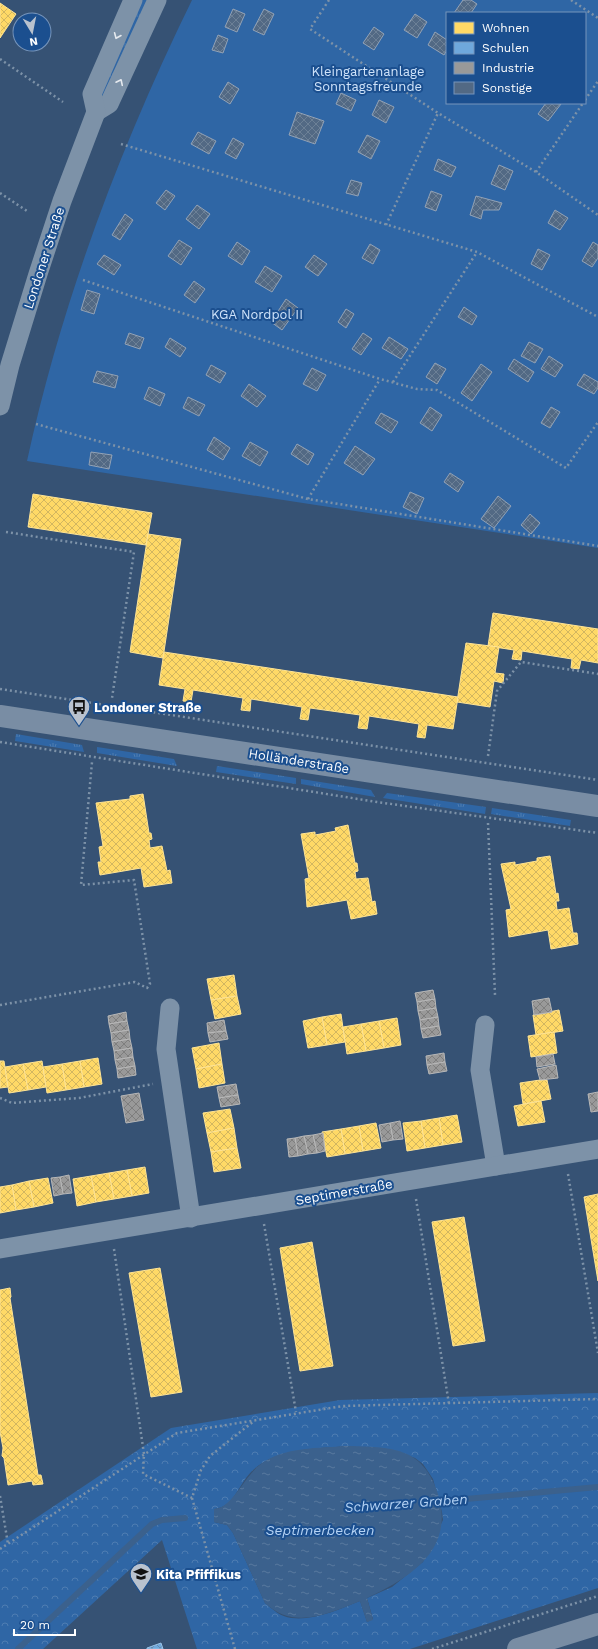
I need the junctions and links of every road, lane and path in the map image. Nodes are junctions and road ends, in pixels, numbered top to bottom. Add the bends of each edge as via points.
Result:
1 (133, 0) edge
2 (157, 0) edge
3 (329, 0) edge
4 (571, 0) edge
5 (598, 18) edge
6 (0, 59) edge
7 (598, 81) edge
8 (586, 99) edge
9 (64, 102) dead end
10 (582, 104) edge
11 (96, 112) junction
12 (438, 113) junction
13 (121, 144) dead end
14 (536, 172) junction
15 (0, 193) edge
16 (27, 211) dead end
17 (598, 215) edge
18 (386, 226) junction
19 (477, 252) junction
20 (83, 280) dead end
21 (598, 317) edge
22 (5, 363) edge
23 (380, 379) junction
24 (393, 382) junction
25 (0, 406) edge
26 (598, 422) edge
27 (36, 424) dead end
28 (308, 499) junction
29 (6, 532) dead end
30 (598, 546) edge
31 (598, 674) edge
32 (0, 689) edge
33 (112, 698) dead end
34 (0, 716) edge
35 (0, 742) edge
36 (488, 756) dead end
37 (92, 762) dead end
38 (598, 780) edge
39 (598, 806) edge
40 (488, 823) dead end
41 (598, 833) edge
42 (495, 995) dead end
43 (0, 1005) edge
44 (170, 1008) dead end
45 (485, 1025) dead end
46 (171, 1080) junction
47 (0, 1098) edge
48 (598, 1149) edge
49 (496, 1166) junction
50 (568, 1173) dead end
51 (416, 1198) dead end
52 (191, 1218) junction
53 (264, 1224) dead end
54 (0, 1249) edge
55 (114, 1249) dead end
56 (598, 1353) edge
57 (598, 1398) edge
58 (449, 1404) junction
59 (296, 1412) junction
60 (255, 1420) junction
61 (144, 1454) junction
62 (0, 1496) edge
63 (192, 1498) junction
64 (8, 1544) junction
65 (0, 1549) edge
66 (598, 1596) edge
67 (598, 1624) edge
68 (235, 1649) edge
69 (432, 1649) edge
70 (518, 1649) edge

1 -> 11 street via 92,94
11 -> 2 street, Londoner Straße via 109,104
3 - 12 path via 310,29
4 - 5 path
6 - 9 path
7 - 8 path
10 - 14 path
11 - 22 street, Londoner Straße
12 - 14 path
12 - 18 path
13 - 18 path
14 - 17 path
15 - 16 path
18 - 19 path
19 - 21 path
19 - 24 path
20 - 23 path
22 - 25 street, Londoner Straße
23 - 24 path
23 - 28 path
24 - 26 path via 417,389 437,390 566,468
27 - 28 path
28 - 30 path
29 - 33 path via 134,552
31 - 36 path via 521,662 497,691
32 - 38 path
34 - 39 street, Holländerstraße
35 - 41 path via 377,802
37 - 43 path via 81,885 134,880 150,984 146,988 135,982
40 - 42 path
44 - 46 street via 166,1048
45 - 49 street via 480,1070
46 - 47 path via 79,1098 12,1103
46 - 52 street
48 - 49 street, Septimerstraße
49 - 52 street, Septimerstraße
50 - 56 path
51 - 58 path
52 - 54 street, Septimerstraße
53 - 59 path
55 - 61 path
57 - 58 path
58 - 59 path via 342,1406
59 - 60 path
60 - 61 path via 177,1433
60 - 63 path via 210,1456 201,1470
61 - 63 path via 143,1474
61 - 64 path
62 - 64 path
63 - 68 path
64 - 65 path
66 - 69 path
67 - 70 street

